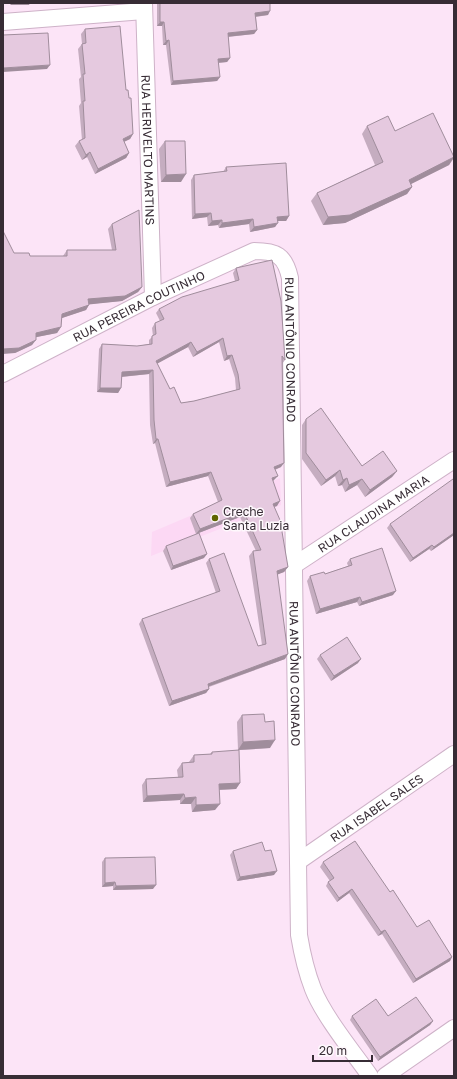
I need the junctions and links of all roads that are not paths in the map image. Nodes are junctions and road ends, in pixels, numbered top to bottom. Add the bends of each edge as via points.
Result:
1 (144, 7) edge
2 (3, 22) edge
3 (278, 255) joint
4 (153, 296) junction
5 (3, 374) edge
6 (454, 460) edge
7 (293, 566) junction
8 (454, 754) edge
9 (299, 861) junction
10 (454, 1028) edge
11 (370, 1076) edge
12 (385, 1076) edge

1 - 2 street
1 - 4 street, RUA HERIVELTO MARTINS
3 - 4 street, RUA PEREIRA COUTINHO via 268,251 254,251
3 - 7 street, RUA ANTÔNIO CONRADO via 287,264 290,278
4 - 5 street, RUA PEREIRA COUTINHO
6 - 7 street, RUA CLAUDINA MARIA
7 - 9 street, RUA ANTÔNIO CONRADO
8 - 9 street, RUA ISABEL SALES
9 - 11 street, RUA ANTÔNIO CONRADO via 299,935 313,990
10 - 12 street

